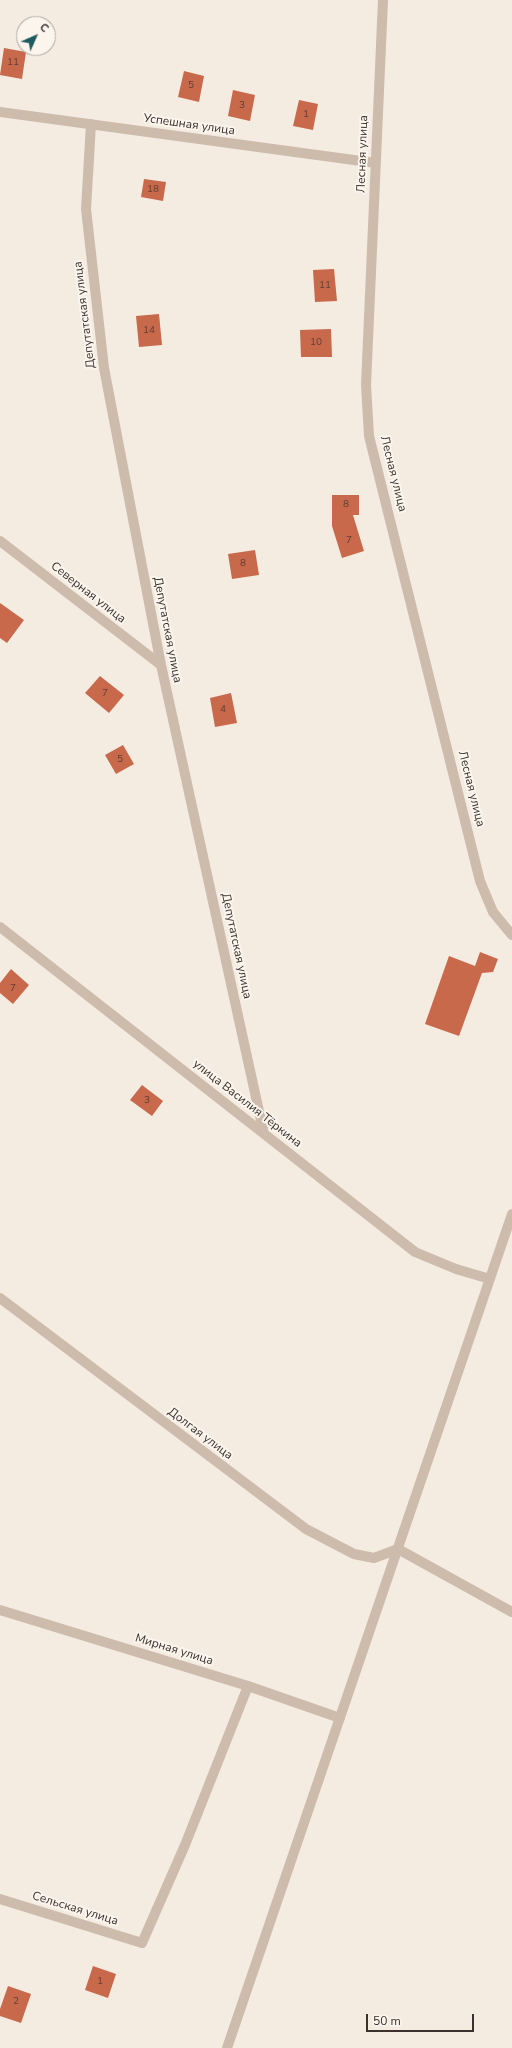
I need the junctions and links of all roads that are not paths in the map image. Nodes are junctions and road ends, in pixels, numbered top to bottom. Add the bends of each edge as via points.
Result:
1 (383, 0) edge
2 (0, 112) edge
3 (91, 124) junction
4 (376, 163) junction
5 (0, 541) edge
6 (161, 665) junction
7 (0, 927) edge
8 (512, 935) edge
9 (264, 1134) junction
10 (512, 1214) edge
11 (490, 1279) junction
12 (0, 1298) edge
13 (398, 1549) junction
14 (0, 1610) edge
15 (512, 1612) edge
16 (248, 1686) junction
17 (340, 1718) junction
18 (0, 1899) edge
19 (227, 2048) edge

1 - 4 street, Лесная улица
2 - 3 street, Успешная улица
3 - 4 street, Успешная улица
3 - 6 street, Депутатская улица via 86,209 104,368
4 - 8 street, Лесная улица via 366,385 369,436 480,881 493,912
5 - 6 street, Северная улица
6 - 9 street, Депутатская улица
7 - 9 street, улица Василия Тёркина
9 - 11 street, улица Василия Тёркина via 415,1252 456,1269
10 - 11 street
11 - 13 street
12 - 13 street, Долгая улица via 306,1529 354,1554 374,1558
13 - 15 street
13 - 17 street
14 - 16 street, Мирная улица
16 - 17 street, Мирная улица
16 - 18 street, Сельская улица via 185,1845 142,1944
17 - 19 street

